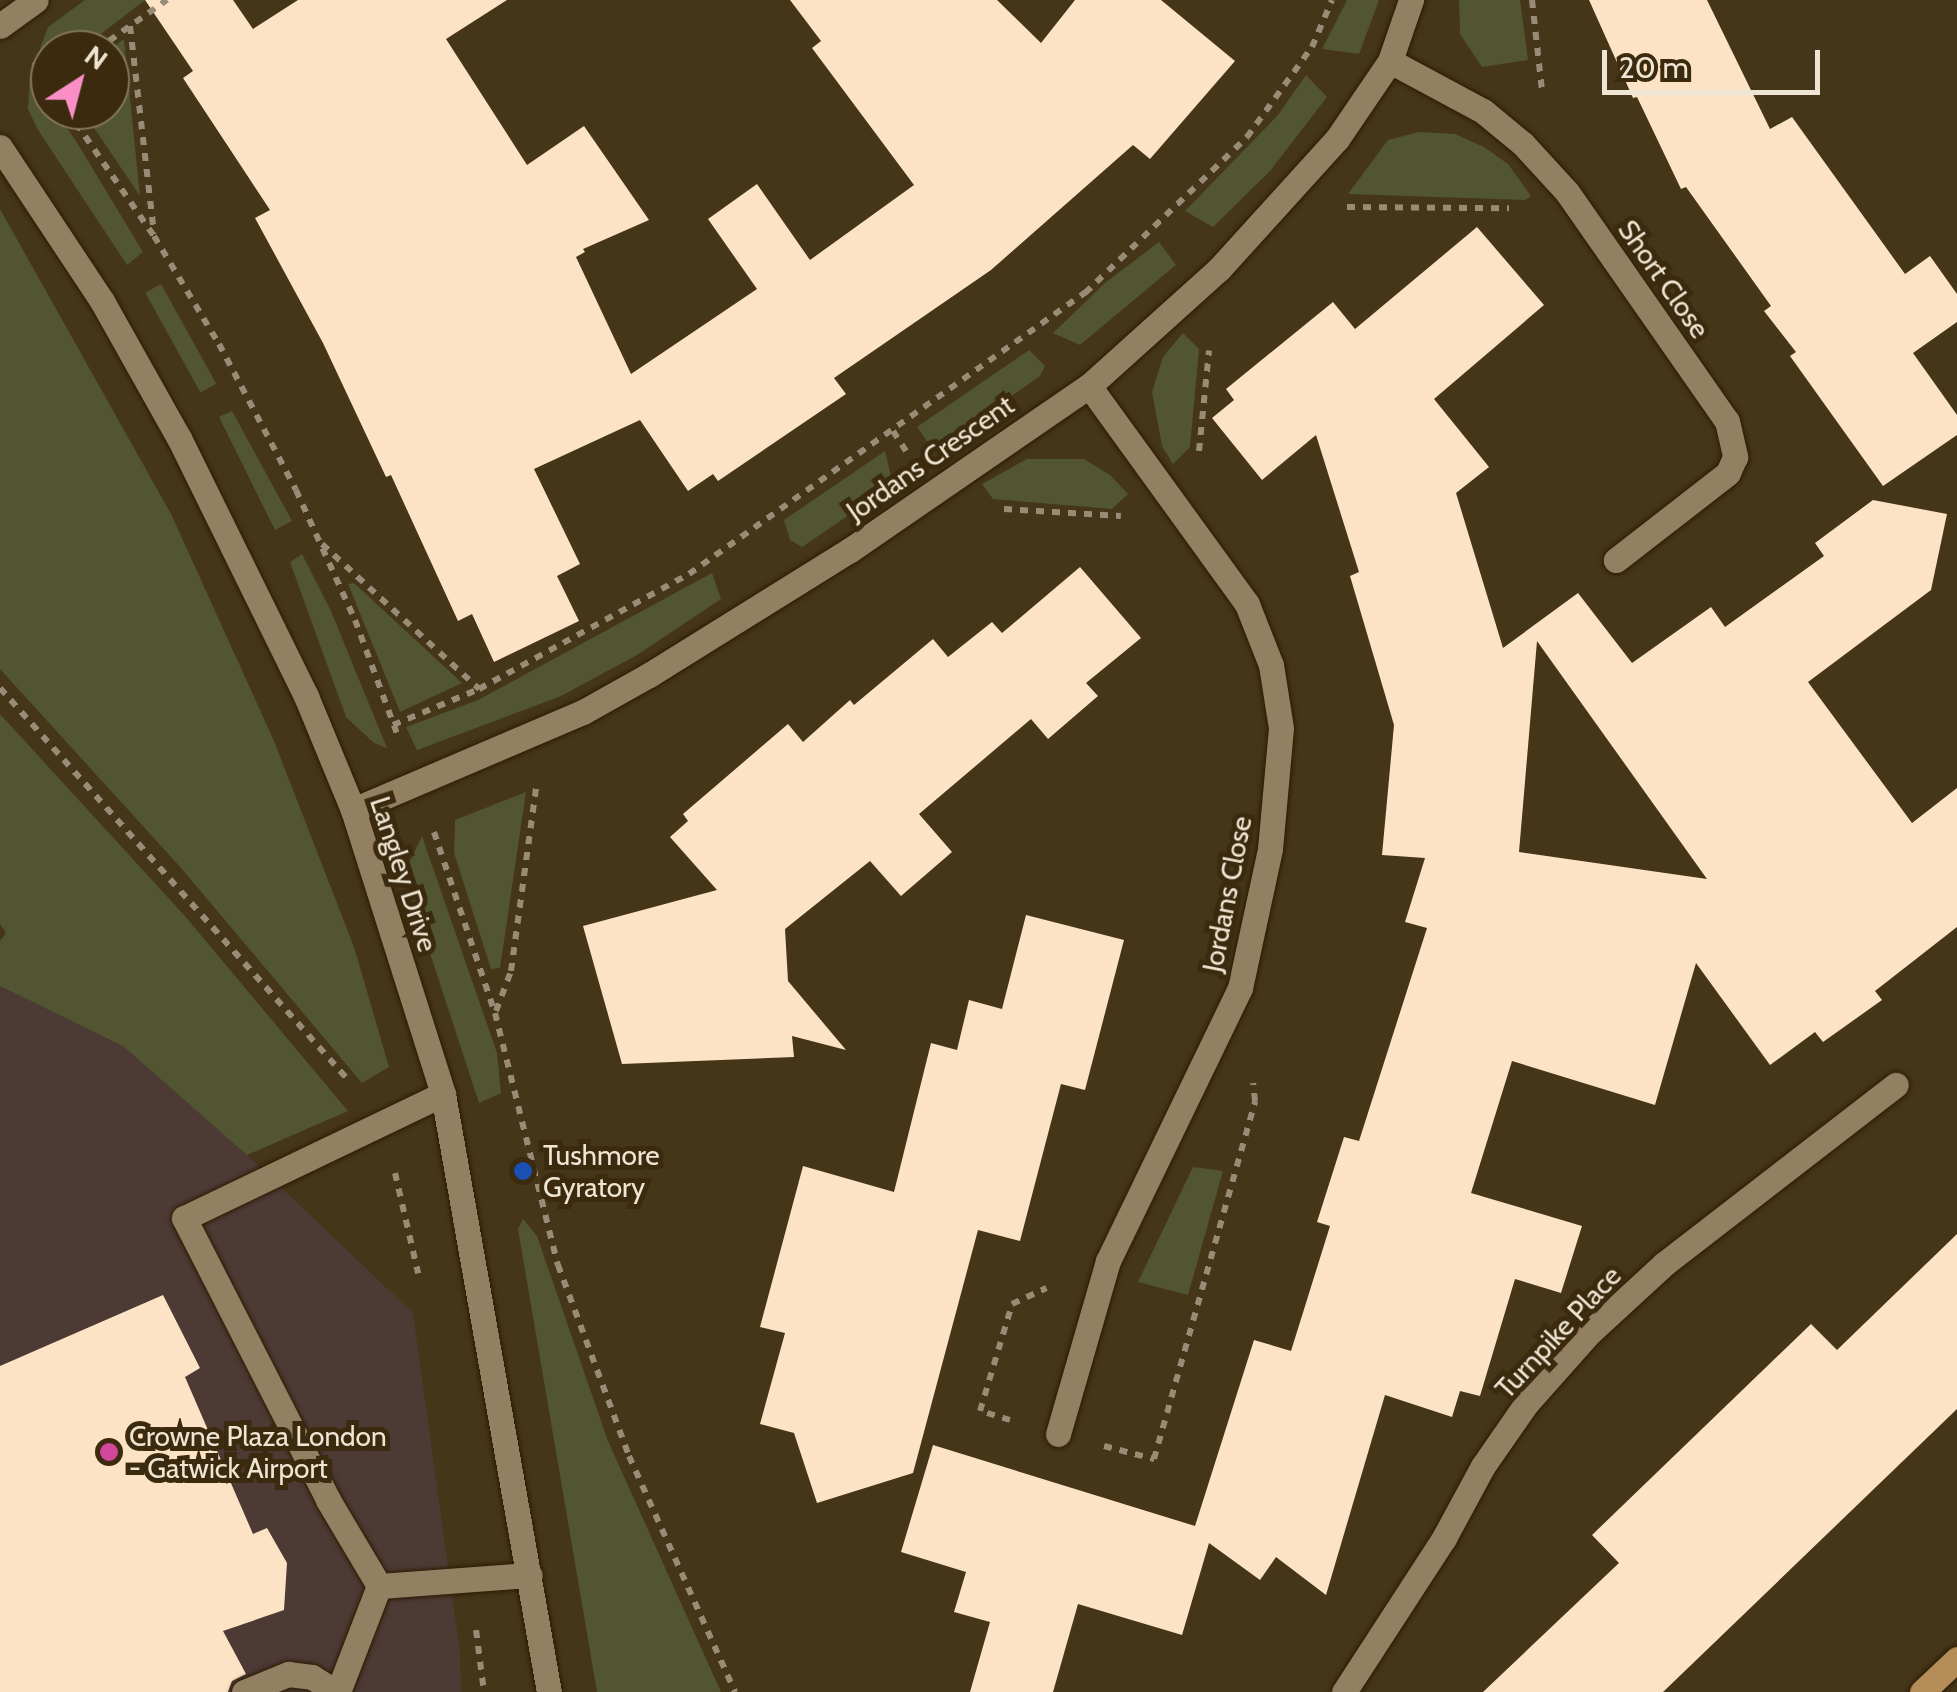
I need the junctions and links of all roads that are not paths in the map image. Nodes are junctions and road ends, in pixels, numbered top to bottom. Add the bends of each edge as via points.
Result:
1 (36, 0) edge
2 (1412, 0) edge
3 (0, 26) edge
4 (1390, 61) junction
5 (0, 147) edge
6 (1089, 386) junction
7 (1616, 560) dead end
8 (353, 810) junction
9 (1896, 1085) dead end
10 (443, 1094) junction
11 (1058, 1434) dead end
12 (530, 1575) junction
13 (380, 1586) junction
14 (1957, 1659) edge
15 (244, 1692) edge
16 (337, 1692) edge
17 (550, 1692) edge
18 (1344, 1692) edge
19 (1922, 1692) edge

1 - 3 street
2 - 4 street, Jordans Crescent
4 - 6 street, Jordans Crescent via 1337,139 1219,269
4 - 7 street, Short Close via 1483,111 1524,144 1567,192 1727,420 1734,458 1728,474
5 - 8 street, Langley Drive via 102,301 180,438 306,696
6 - 8 street, Jordans Crescent via 724,630 632,684
6 - 11 street, Jordans Close via 1247,604 1271,665 1281,728 1270,850 1240,988 1108,1261
8 - 10 street, Langley Drive
9 - 18 street, Turnpike Place via 1664,1264 1589,1333 1526,1404 1483,1466
10 - 12 street, Langley Drive
10 - 13 street via 184,1218 328,1500
12 - 13 street
12 - 17 street, Langley Drive
13 - 16 street
14 - 19 main road
15 - 16 street via 288,1674

